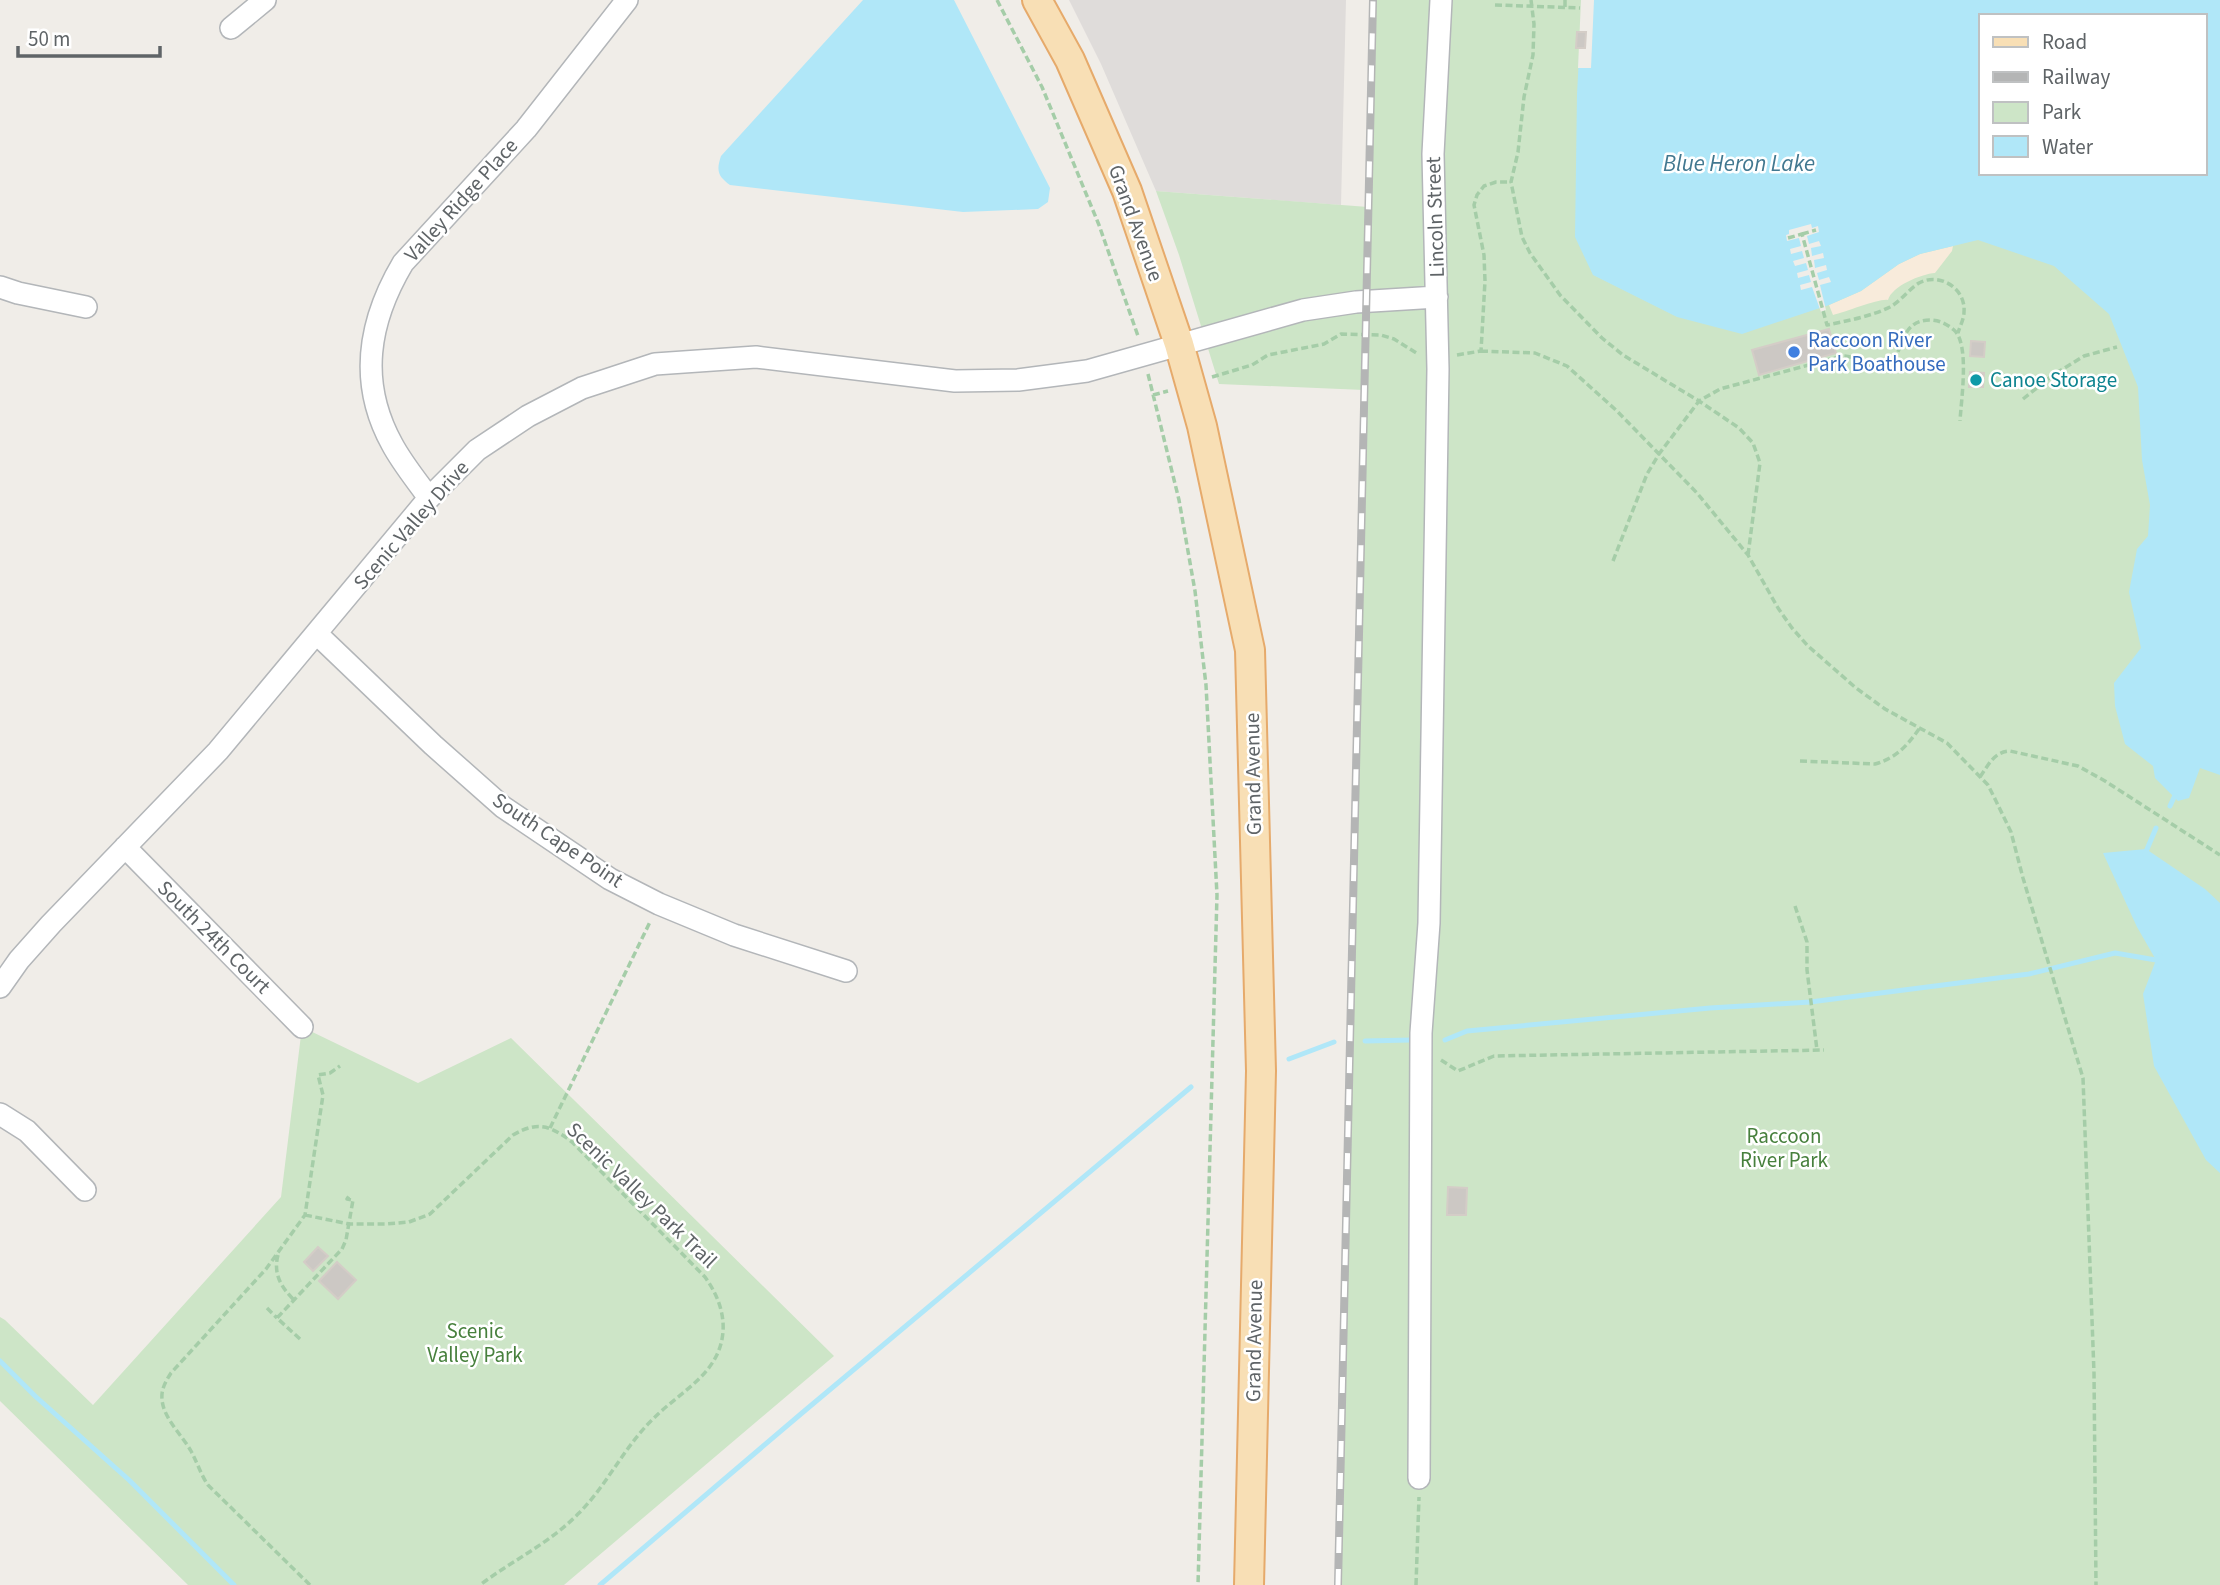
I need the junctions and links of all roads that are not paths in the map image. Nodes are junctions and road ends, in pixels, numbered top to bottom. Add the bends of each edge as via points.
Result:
1 (265, 0) edge
2 (627, 0) edge
3 (1037, 0) edge
4 (1441, 0) edge
5 (231, 28) dead end
6 (0, 287) edge
7 (1437, 297) junction
8 (86, 307) dead end
9 (1179, 344) junction
10 (429, 498) junction
11 (317, 634) junction
12 (125, 847) junction
13 (846, 971) dead end
14 (0, 987) edge
15 (302, 1027) dead end
16 (0, 1114) edge
17 (85, 1190) dead end
18 (1419, 1478) road end
19 (1249, 1585) edge

1 - 5 street
2 - 10 street, Valley Ridge Place via 526,129 411,253 388,288 373,338 373,390 392,445
3 - 9 main road, Grand Avenue via 1070,60 1127,191
4 - 7 street, Lincoln Street via 1433,154
6 - 8 street
7 - 9 street, Lincoln Street via 1304,310
7 - 18 street via 1429,923 1422,1048
9 - 10 street, Scenic Valley Drive via 1087,371 1018,380 955,381 756,357 655,364 582,388 528,416 477,450
9 - 19 main road, Grand Avenue via 1202,426 1250,650 1261,1071
10 - 11 street, Scenic Valley Drive
11 - 12 street, Scenic Valley Drive via 218,751
11 - 13 street, South Cape Point via 502,807 610,878 734,935
12 - 14 street, Scenic Valley Drive via 51,924
12 - 15 street, South 24th Court
16 - 17 street via 27,1130

